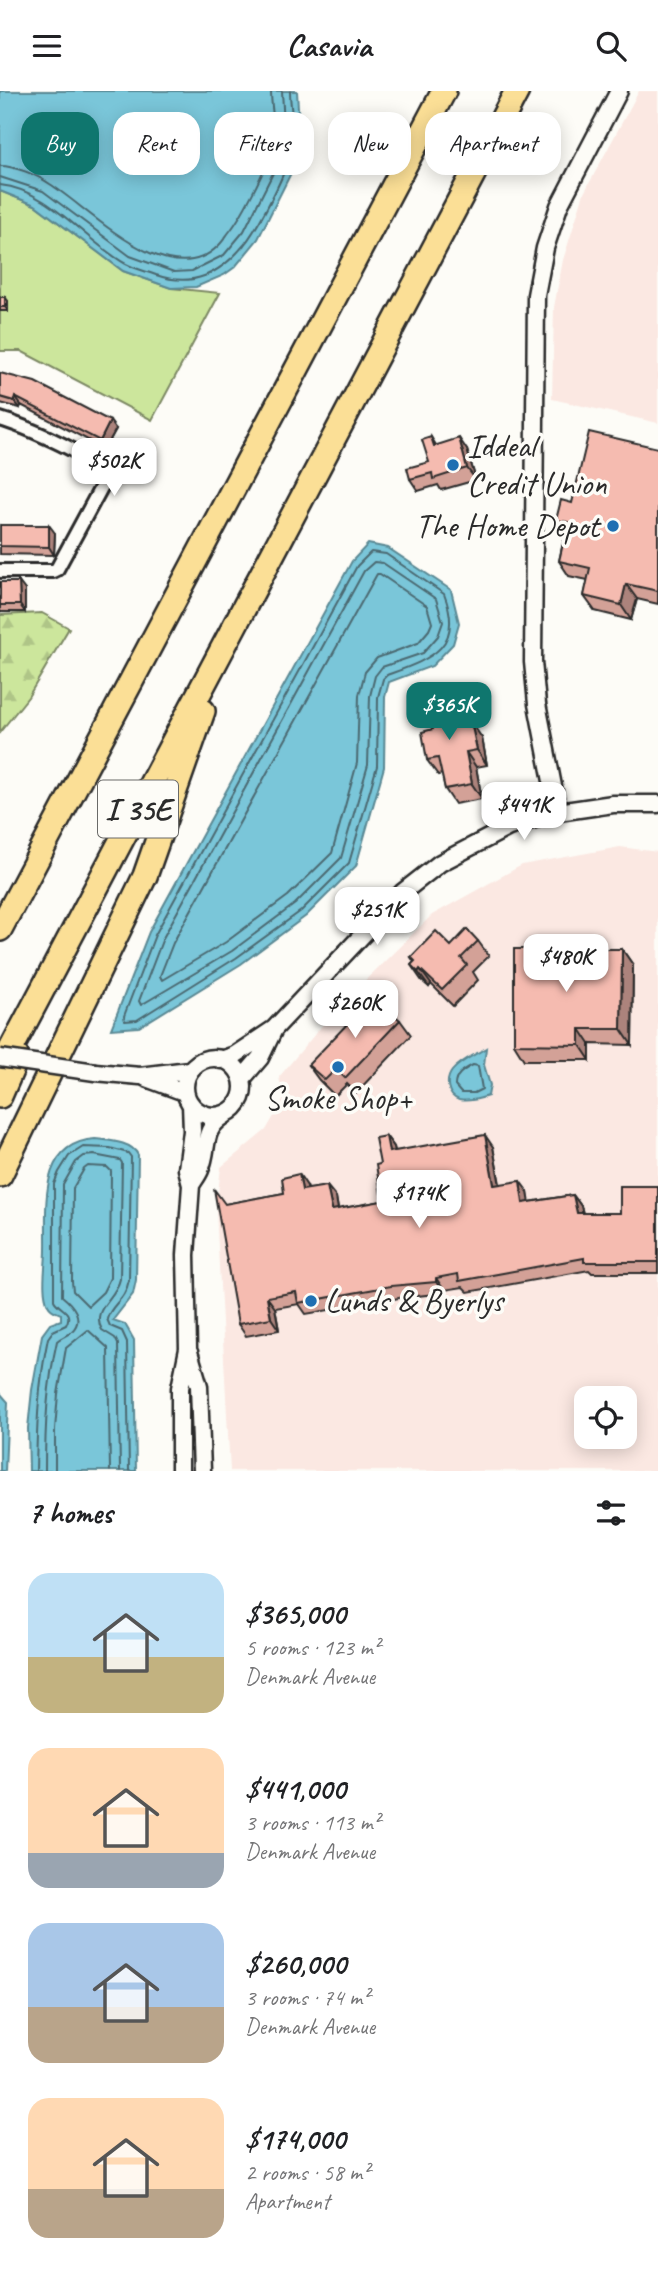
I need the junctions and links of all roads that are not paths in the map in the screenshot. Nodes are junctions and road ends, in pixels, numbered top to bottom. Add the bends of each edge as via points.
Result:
1 (444, 91) edge
2 (517, 91) edge
3 (619, 91) edge
4 (0, 419) edge
5 (0, 571) edge
6 (228, 639) junction
7 (658, 804) edge
8 (558, 812) junction
9 (0, 929) edge
10 (68, 941) junction
11 (274, 1029) junction
12 (0, 1058) edge
13 (221, 1060) junction
14 (0, 1070) edge
15 (189, 1070) junction
16 (140, 1076) junction
17 (242, 1079) junction
18 (0, 1096) edge
19 (188, 1098) junction
20 (225, 1115) junction
21 (0, 1175) edge
22 (191, 1185) junction
23 (188, 1349) junction
24 (180, 1471) edge
25 (202, 1471) edge

1 - 9 highway, I 35E
2 - 6 highway, I 35E
3 - 8 street via 559,205 536,295 533,662
4 - 5 street via 44,435 91,462 99,469 103,484 57,569
6 - 10 highway, I 35E
6 - 21 highway via 145,876
7 - 8 street via 613,804
8 - 11 street via 488,837 415,882
10 - 14 highway, I 35E
10 - 18 highway
11 - 13 street
11 - 17 street via 260,1058
12 - 16 street, bridge
13 - 15 street via 206,1059
13 - 17 street via 239,1071
15 - 16 street
15 - 19 street
16 - 19 street
17 - 20 street via 239,1103
19 - 20 street via 193,1109 207,1116
19 - 22 street
20 - 22 street via 213,1122 201,1169
22 - 23 street via 186,1255
23 - 24 street via 180,1388
23 - 25 street via 199,1386

